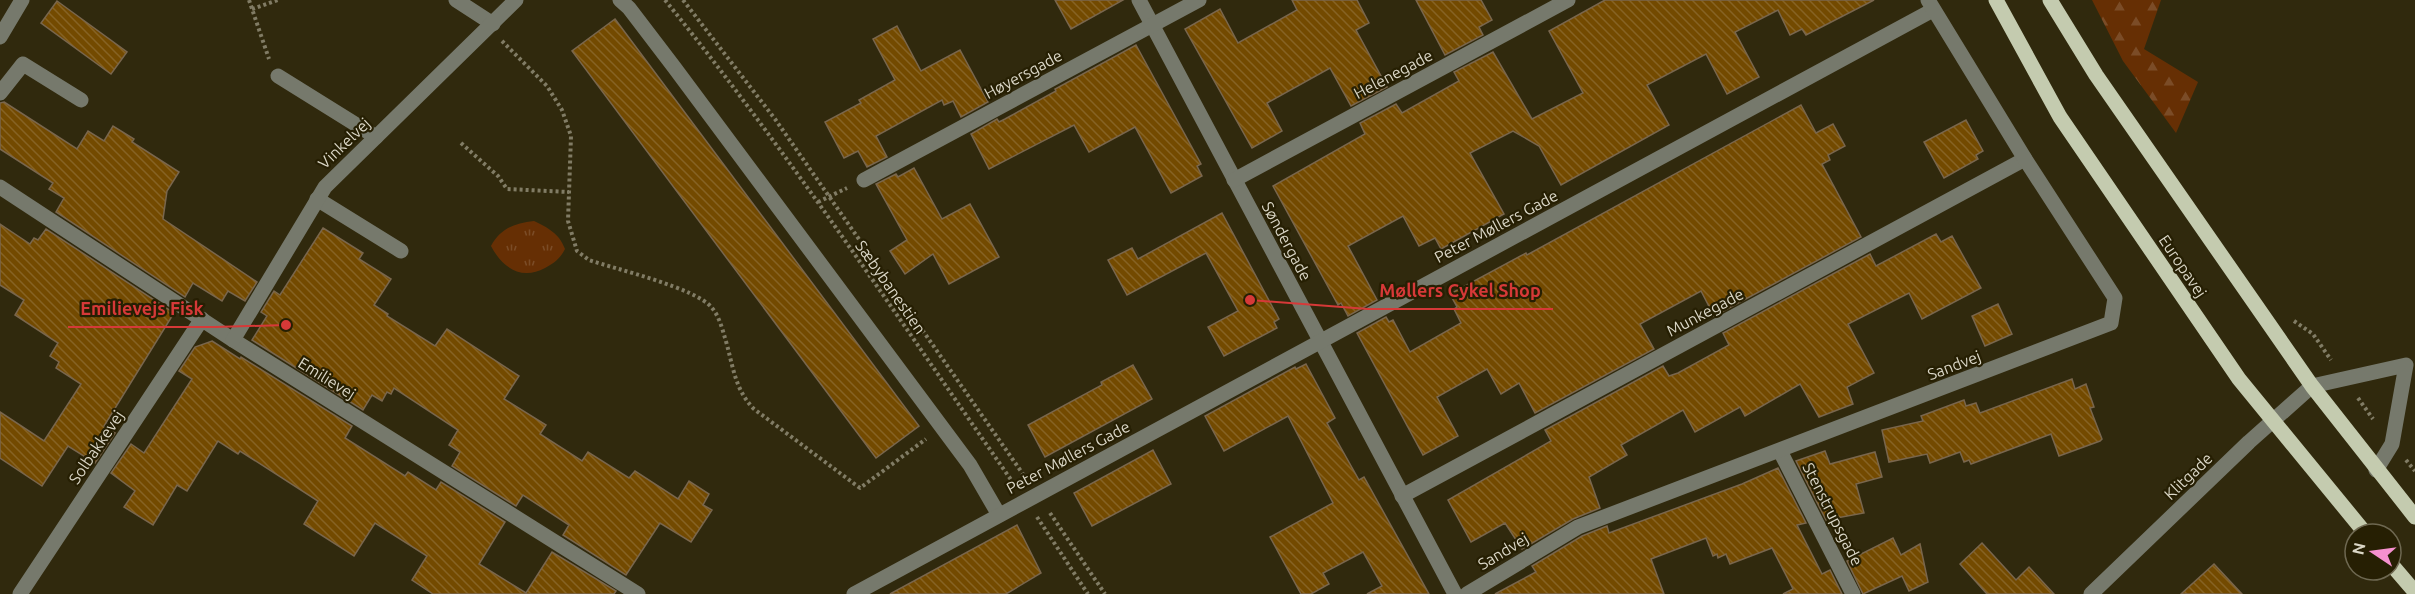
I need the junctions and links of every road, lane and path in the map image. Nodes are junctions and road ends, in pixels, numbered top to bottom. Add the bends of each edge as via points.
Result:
1 (22, 0) edge
2 (249, 0) edge
3 (278, 0) edge
4 (456, 0) edge
5 (516, 0) edge
6 (620, 0) edge
7 (665, 0) edge
8 (683, 0) edge
9 (1139, 0) edge
10 (1199, 0) edge
11 (1568, 0) edge
12 (1996, 0) edge
13 (2050, 0) edge
14 (1930, 5) edge
15 (252, 9) junction
16 (1152, 25) junction
17 (491, 26) junction
18 (0, 37) edge
19 (278, 76) joint
20 (0, 93) edge
21 (81, 100) dead end
22 (376, 137) junction
23 (461, 143) dead end
24 (2025, 159) junction
25 (864, 180) joint
26 (1234, 180) junction
27 (0, 187) edge
28 (569, 192) junction
29 (830, 196) junction
30 (317, 199) junction
31 (818, 202) junction
32 (401, 251) dead end
33 (202, 319) junction
34 (2300, 323) dead end
35 (233, 340) junction
36 (1320, 341) junction
37 (2344, 378) junction
38 (2312, 387) junction
39 (2272, 422) junction
40 (942, 427) junction
41 (1780, 451) junction
42 (2376, 470) junction
43 (1402, 496) junction
44 (1031, 497) junction
45 (999, 515) junction
46 (2415, 517) edge
47 (2356, 522) edge
48 (2403, 578) edge
49 (2415, 592) edge
50 (20, 594) edge
51 (638, 594) edge
52 (854, 594) edge
53 (1088, 594) edge
54 (1106, 594) edge
55 (1455, 594) edge
56 (1467, 594) edge
57 (1853, 594) edge
58 (2091, 594) edge

1 - 18 street
2 - 15 path
3 - 15 path
4 - 17 street
5 - 17 street, Vinkelvej
6 - 40 street
7 - 31 path, Sæbybanestien
8 - 29 path
9 - 16 street, Søndergade
10 - 16 street, Høyersgade
11 - 26 street, Helenegade
12 - 39 main road, Europavej via 2061,117
13 - 38 main road via 2103,84
14 - 24 street, Sandvej
14 - 36 street, Peter Møllers Gade
15 - 19 path
16 - 25 street, Høyersgade
16 - 26 street, Søndergade
17 - 22 street, Vinkelvej
17 - 28 path via 547,86 562,110 571,136
19 - 22 street
20 - 21 street via 23,64
22 - 30 street, Vinkelvej
23 - 28 path via 507,189
24 - 41 street, Sandvej via 2115,298 2110,324
24 - 43 street, Munkegade
25 - 29 path
26 - 36 street, Søndergade
27 - 33 street, Emilievej
28 - 40 path via 568,221 577,251 589,260 692,295 711,306 743,399 860,488
29 - 31 path
29 - 44 path
30 - 32 street
30 - 35 street, Vinkelvej
31 - 44 path, Sæbybanestien
33 - 35 street, Emilievej
33 - 50 street, Solbakkevej
34 - 37 path via 2313,333
35 - 51 street, Emilievej
36 - 43 street, Søndergade
36 - 44 street, Peter Møllers Gade
37 - 38 street
37 - 42 street via 2406,365 2392,444
38 - 39 street, Klitgade
38 - 42 main road
39 - 47 main road, Europavej
39 - 58 street, Klitgade
40 - 45 street
41 - 56 street, Sandvej via 1578,527
41 - 57 street, Stenstrupsgade
42 - 46 main road
43 - 55 street, Søndergade
44 - 45 street, Peter Møllers Gade
44 - 53 path, Sæbybanestien
44 - 54 path
45 - 52 street, Peter Møllers Gade
48 - 49 main road

